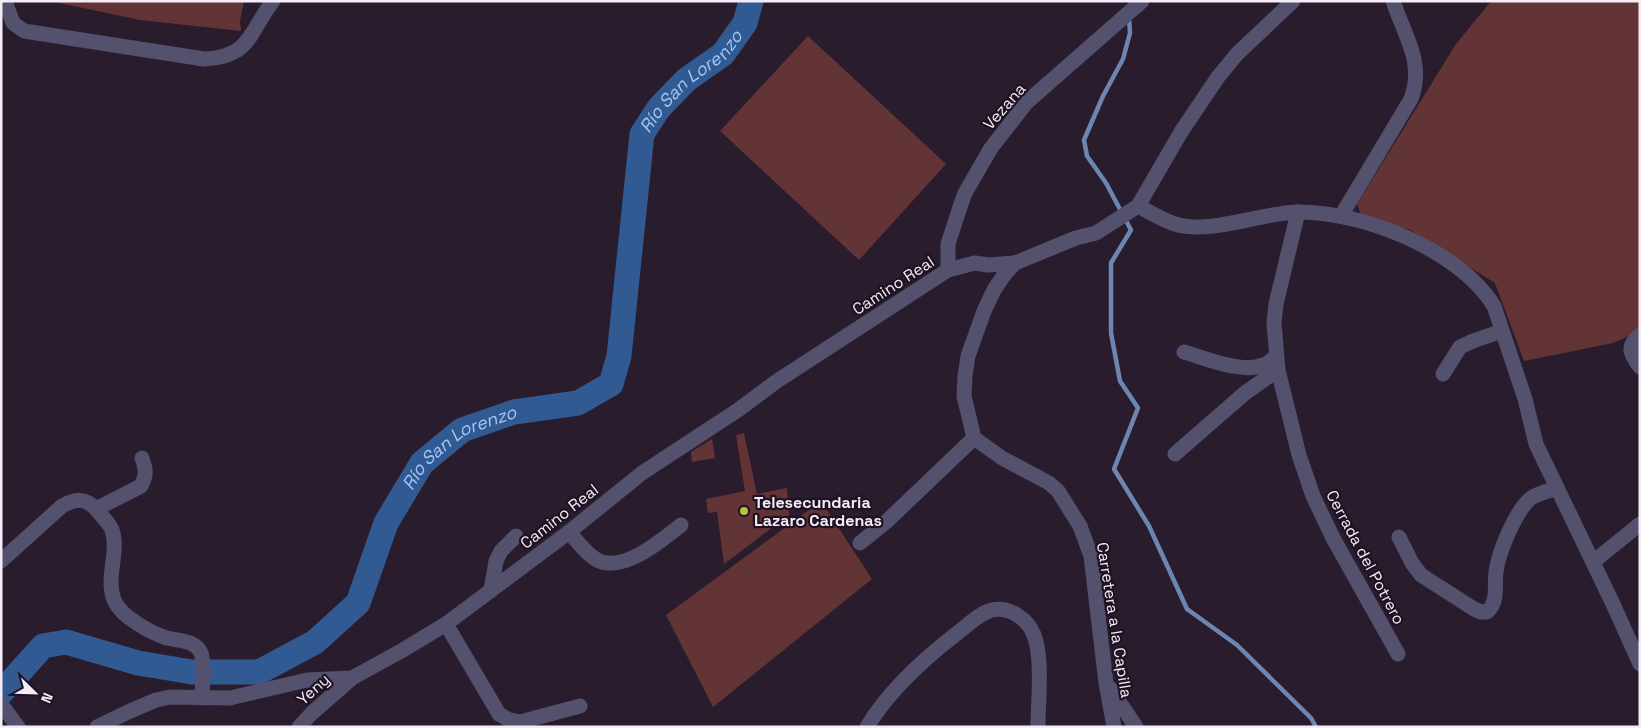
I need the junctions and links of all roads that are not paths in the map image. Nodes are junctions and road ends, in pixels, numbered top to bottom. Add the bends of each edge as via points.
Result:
1 (5, 1) edge
2 (273, 1) edge
3 (1293, 1) edge
4 (1393, 1) edge
5 (1142, 2) edge
6 (1134, 209) junction
7 (1298, 212) junction
8 (1341, 216) junction
9 (1015, 263) junction
10 (948, 270) junction
11 (1502, 331) junction
12 (1640, 335) edge
13 (1184, 352) dead end
14 (1277, 363) junction
15 (1640, 367) edge
16 (1443, 374) dead end
17 (974, 438) junction
18 (1175, 454) dead end
19 (142, 458) dead end
20 (1557, 488) junction
21 (96, 509) junction
22 (1640, 524) edge
23 (681, 525) dead end
24 (569, 532) junction
25 (516, 536) dead end
26 (1399, 537) dead end
27 (860, 543) dead end
28 (1, 561) edge
29 (1593, 562) junction
30 (491, 590) junction
31 (446, 624) junction
32 (1398, 654) dead end
33 (1640, 664) edge
34 (352, 678) junction
35 (1106, 683) junction
36 (202, 698) junction
37 (1, 704) edge
38 (580, 706) dead end
39 (18, 727) edge
40 (97, 727) edge
41 (299, 727) edge
42 (867, 727) edge
43 (1038, 727) edge
44 (1114, 727) edge
45 (1136, 727) edge

1 - 2 street via 13,23 24,31 204,59 231,55 242,48
3 - 6 street via 1237,54 1218,77
4 - 8 street via 1415,57 1415,88
5 - 10 street, Vezana via 1027,102 991,148 960,207 948,244
6 - 7 street via 1176,224 1197,226
6 - 9 street via 1096,233
7 - 8 street
7 - 14 street, Cerrada del Potrero via 1276,304 1274,336
8 - 11 street via 1412,239 1471,277 1494,306
9 - 10 street, Camino Real via 975,263
9 - 17 street via 994,290 968,356 964,396
10 - 24 street, Camino Real via 642,473
11 - 16 street via 1460,347
11 - 20 street via 1536,444
12 - 15 street via 1631,346
13 - 14 street via 1247,368
14 - 18 street
14 - 32 street, Cerrada del Potrero via 1299,455 1313,496
17 - 27 street
17 - 35 street, Carretera a la Capilla via 1002,458 1049,483 1067,503 1080,526 1091,556
19 - 21 street via 146,470 141,486
20 - 26 street via 1536,495 1515,518 1496,571 1495,600 1487,612 1474,609 1421,575
20 - 29 street
21 - 28 street via 86,501 71,501
21 - 36 street via 108,523 113,536 112,587 116,604 122,613 162,636 194,645 201,655
22 - 29 street
23 - 24 street via 650,549 607,563 598,560
24 - 30 street, Camino Real
25 - 30 street via 496,561
29 - 33 street
30 - 31 street, Camino Real
31 - 34 street, Camino Real
31 - 38 street via 498,714 520,722
34 - 36 street, Camino Real via 308,680 230,698
34 - 41 street, Yeny
35 - 44 street, Carretera a la Capilla
35 - 45 street
36 - 40 street, Camino Real via 156,700
37 - 39 street
42 - 43 street via 883,703 931,653 976,618 990,610 1002,609 1024,620 1034,634 1038,668

